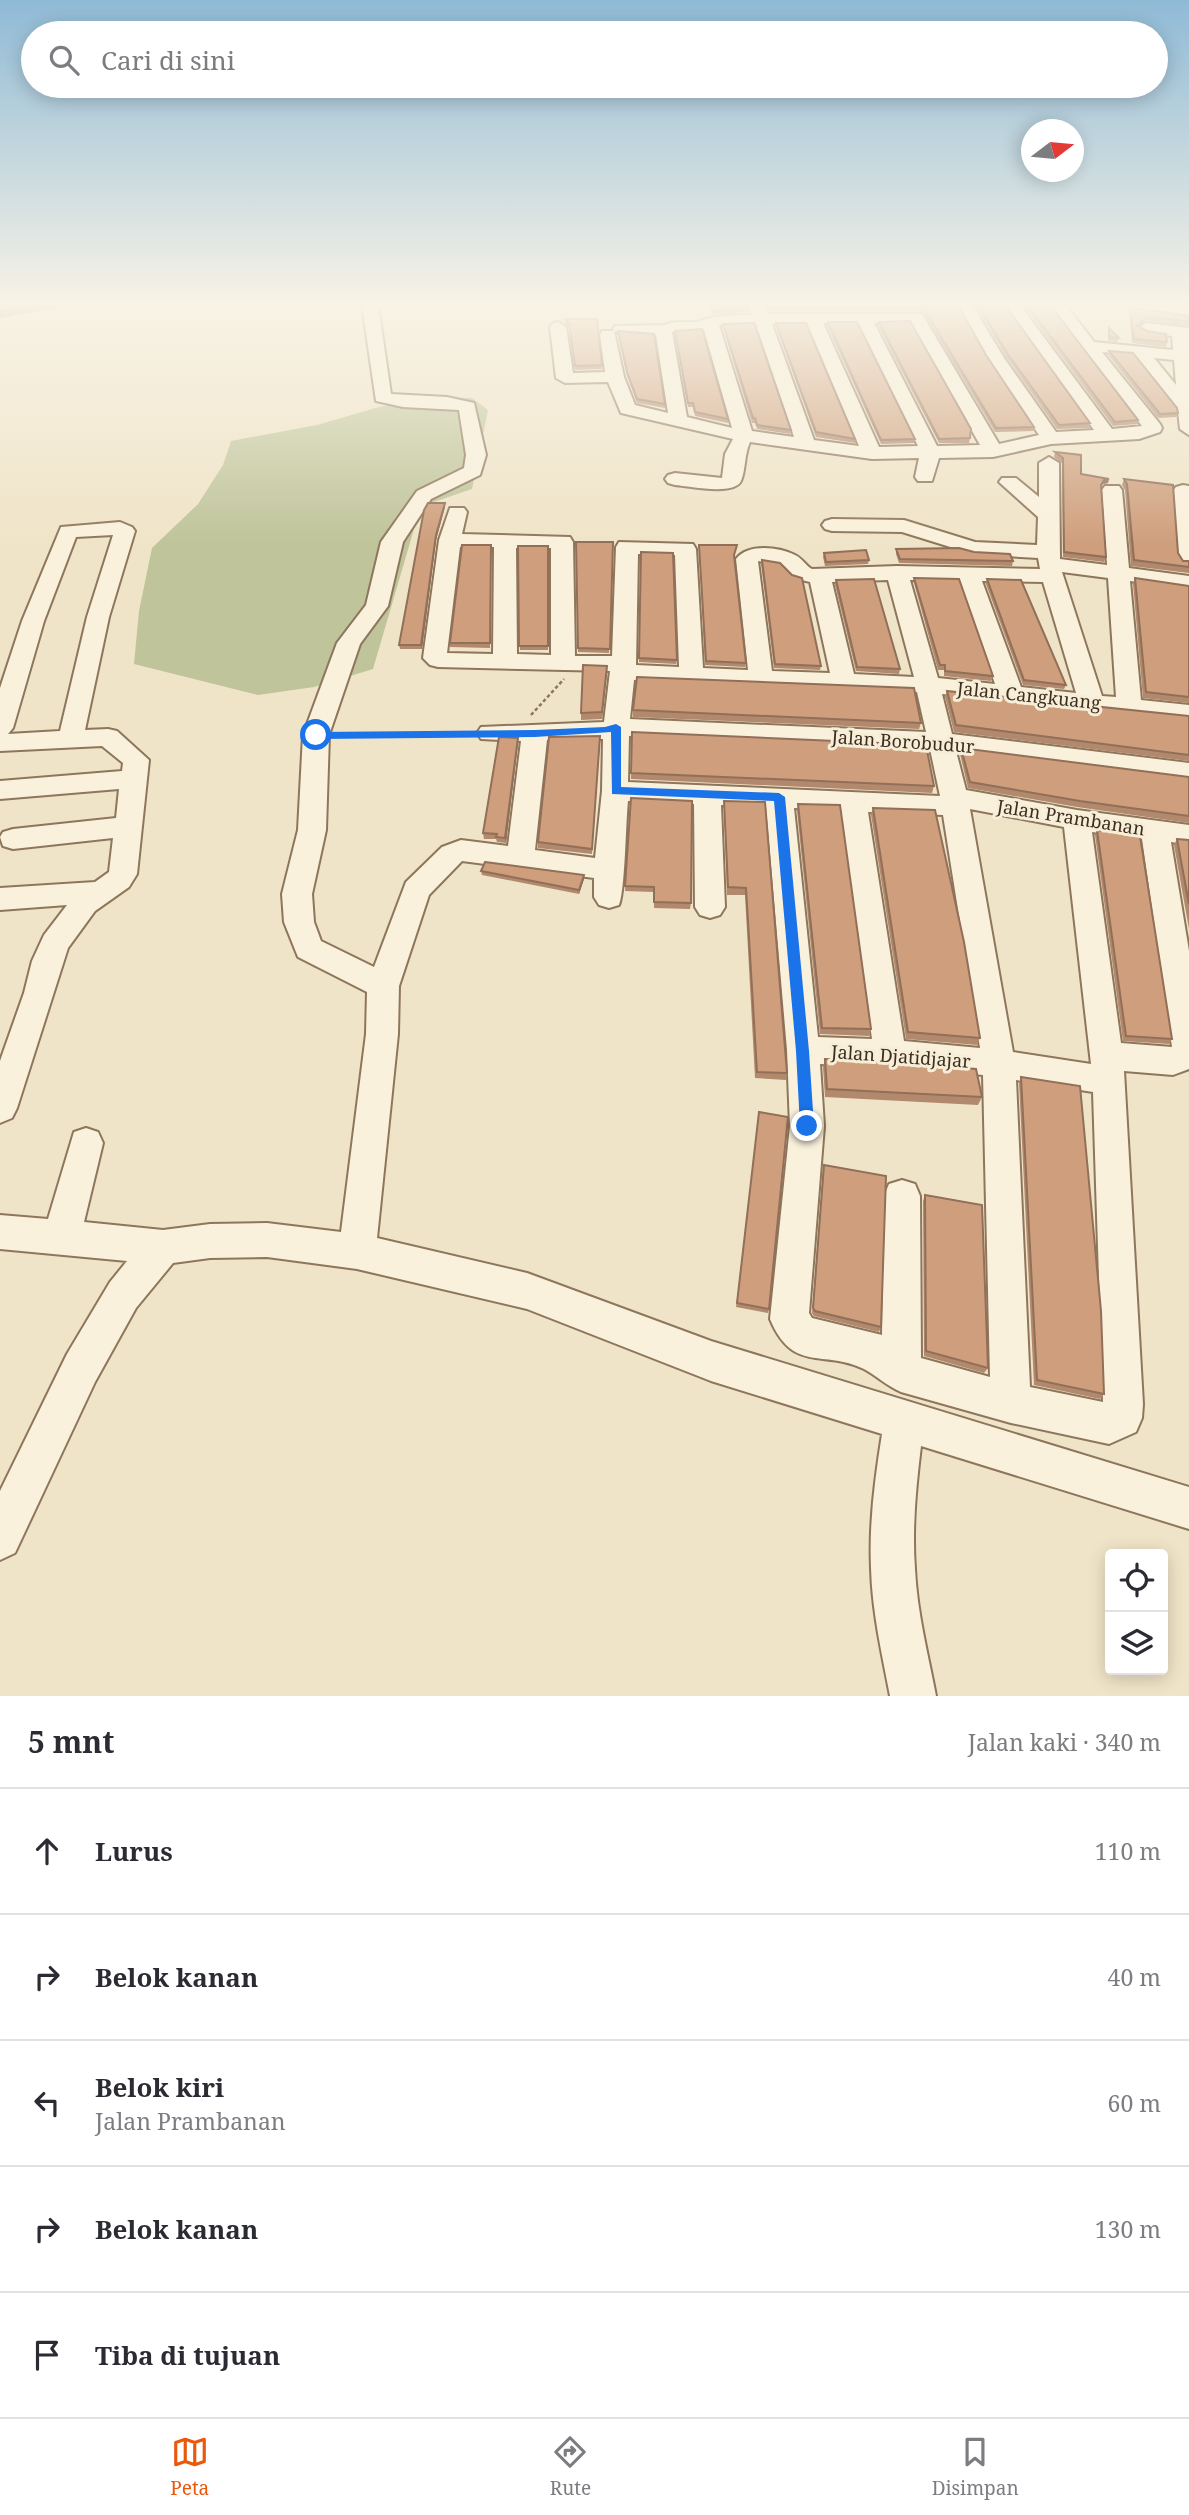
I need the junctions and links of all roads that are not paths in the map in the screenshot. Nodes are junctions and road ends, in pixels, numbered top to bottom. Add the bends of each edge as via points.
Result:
1 (380, 384) edge
2 (618, 384) edge
3 (672, 384) edge
4 (729, 384) edge
5 (785, 384) edge
6 (842, 384) edge
7 (896, 384) edge
8 (955, 384) edge
9 (1014, 384) edge
10 (1070, 384) edge
11 (1119, 384) edge
12 (1166, 384) edge
13 (1184, 384) edge
14 (1185, 408) junction
15 (679, 422) junction
16 (1189, 429) edge
17 (1106, 434) junction
18 (744, 436) junction
19 (1051, 438) junction
20 (806, 445) junction
21 (930, 452) junction
22 (993, 452) junction
23 (872, 453) junction
24 (1048, 463) dead end
25 (925, 477) dead end
26 (675, 480) dead end
27 (1009, 482) dead end
28 (1112, 490) dead end
29 (1183, 491) dead end
30 (457, 512) dead end
31 (1050, 517) junction
32 (832, 525) dead end
33 (450, 540) junction
34 (505, 540) junction
35 (1189, 559) edge
36 (1051, 564) junction
37 (897, 573) junction
38 (968, 573) junction
39 (1117, 574) junction
40 (820, 576) junction
41 (1189, 583) edge
42 (505, 661) junction
43 (571, 661) junction
44 (622, 668) junction
45 (691, 674) junction
46 (761, 678) junction
47 (844, 682) junction
48 (928, 685) junction
49 (1010, 692) junction
50 (1091, 701) junction
51 (1129, 706) junction
52 (1189, 713) edge
53 (616, 727) junction
54 (0, 728) edge
55 (490, 733) road end
56 (535, 733) junction
57 (71, 737) junction
58 (942, 741) junction
59 (0, 743) edge
60 (1189, 772) edge
61 (134, 779) junction
62 (0, 790) edge
63 (615, 791) junction
64 (706, 795) junction
65 (779, 797) junction
66 (853, 800) junction
67 (955, 802) junction
68 (1077, 820) junction
69 (129, 826) junction
70 (1155, 831) junction
71 (1189, 835) edge
72 (13, 839) dead end
73 (520, 859) junction
74 (100, 892) junction
75 (0, 899) edge
76 (710, 907) dead end
77 (383, 986) junction
78 (803, 1051) junction
79 (890, 1053) junction
80 (999, 1063) junction
81 (1107, 1069) junction
82 (0, 1108) edge
83 (86, 1143) dead end
84 (902, 1196) dead end
85 (0, 1232) edge
86 (62, 1237) junction
87 (163, 1247) junction
88 (357, 1251) junction
89 (901, 1371) junction
90 (1011, 1403) junction
91 (904, 1421) junction
92 (1189, 1508) edge
93 (0, 1538) edge
94 (913, 1696) edge

1 - 77 street via 382,397 399,402 468,407 476,463 473,471 424,495 391,542 377,606 349,643 316,735 312,830 297,894 299,922 309,949
2 - 15 street via 627,409
3 - 15 street
4 - 18 street
5 - 20 street
6 - 23 street
7 - 21 street
8 - 22 street
9 - 19 street
10 - 17 street
11 - 17 street via 1153,428
12 - 14 street
13 - 14 street
14 - 16 street
15 - 18 street
17 - 19 street
18 - 20 street
18 - 26 street via 735,454 731,481
19 - 22 street
20 - 23 street
21 - 22 street
21 - 23 street
21 - 25 street
24 - 31 street
27 - 31 street
28 - 39 street
29 - 35 street
30 - 33 street
31 - 36 street
32 - 36 street via 904,526 973,548
33 - 34 street
33 - 42 street via 435,658
34 - 42 street
34 - 43 street via 558,541 564,546
36 - 38 street
36 - 39 street
36 - 50 street
37 - 38 street
37 - 40 street
37 - 48 street
38 - 49 street
39 - 41 street
39 - 51 street
40 - 46 street via 801,573 789,559 756,554 747,559
40 - 47 street
42 - 43 street
43 - 44 street
44 - 45 street
44 - 45 street via 627,547 681,547 686,553
44 - 53 street
45 - 46 street
46 - 47 street
47 - 48 street
48 - 49 street, Jalan Cangkuang
48 - 58 street, Jalan Cangkuang
49 - 50 street, Jalan Cangkuang
50 - 51 street, Jalan Cangkuang
51 - 52 street, Jalan Cangkuang
53 - 56 street, Jalan Borobudur
53 - 58 street, Jalan Borobudur
53 - 63 street
54 - 57 street via 33,621 68,531 120,528 125,531 98,617
55 - 56 street, Jalan Borobudur
56 - 73 street
57 - 59 street
57 - 61 street via 108,737 136,760
58 - 60 street, Jalan Borobudur
58 - 67 street, Jalan Cangkuang
61 - 62 street
61 - 69 street
63 - 64 street, Jalan Prambanan
63 - 73 street via 608,884
64 - 65 street, Jalan Prambanan
64 - 76 street
65 - 66 street, Jalan Prambanan
65 - 78 street
66 - 67 street, Jalan Prambanan
66 - 79 street
67 - 68 street, Jalan Prambanan
67 - 80 street, Jalan Cangkuang
68 - 70 street, Jalan Prambanan
68 - 81 street
69 - 72 street
69 - 74 street via 123,874
70 - 71 street, Jalan Prambanan
70 - 81 street, Jalan Djatidjajar via 1189,1048 1185,1056 1173,1061
73 - 77 street via 461,850 452,854 416,890
74 - 75 street
74 - 82 street via 85,903 55,943
77 - 88 street via 382,1034
78 - 79 street, Jalan Djatidjajar
78 - 89 street via 807,1126 789,1319 801,1335 872,1352
79 - 80 street, Jalan Djatidjajar
80 - 81 street, Jalan Djatidjajar
80 - 90 street, Jalan Cangkuang
81 - 90 street via 1122,1418 1108,1424
83 - 86 street
84 - 89 street
85 - 86 street
86 - 87 street
87 - 88 street via 267,1240
87 - 93 street via 123,1295 81,1368
88 - 91 street via 527,1292 711,1361
89 - 90 street
91 - 92 street
91 - 94 street via 892,1554

